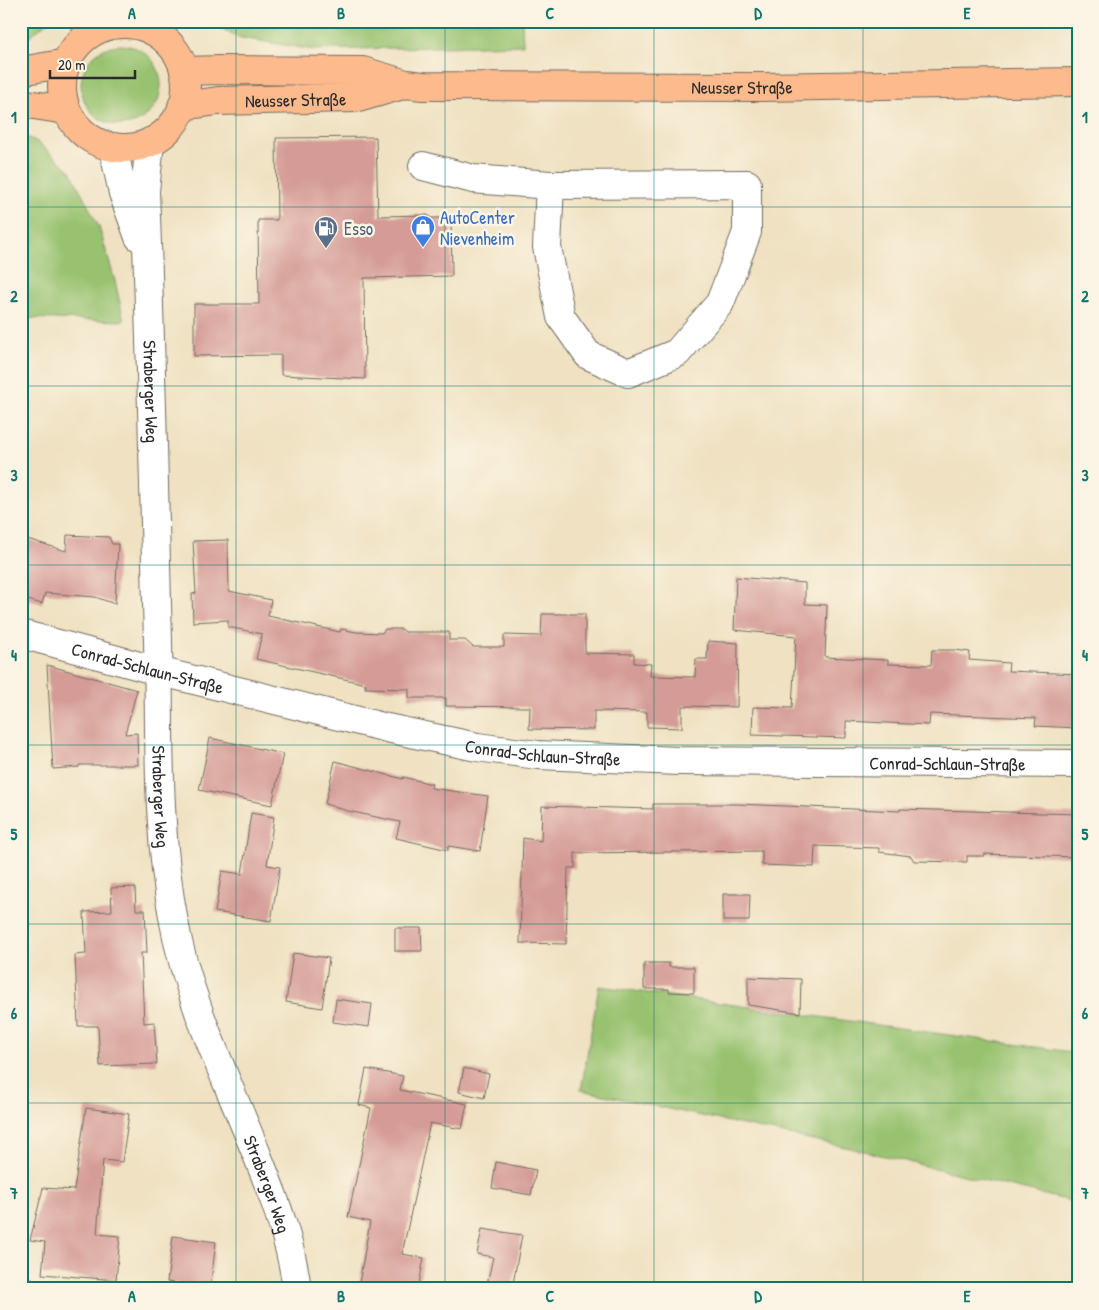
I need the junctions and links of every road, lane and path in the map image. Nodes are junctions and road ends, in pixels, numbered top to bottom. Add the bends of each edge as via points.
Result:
1 (67, 63) junction
2 (21, 71) edge
3 (184, 71) junction
4 (1078, 82) edge
5 (406, 84) junction
6 (21, 103) edge
7 (182, 106) junction
8 (66, 110) junction
9 (150, 142) junction
10 (112, 147) junction
11 (423, 166) dead end
12 (550, 184) junction
13 (149, 282) junction
14 (21, 634) edge
15 (158, 671) junction
16 (1078, 764) edge
17 (297, 1289) edge

1 - 2 main road
1 - 3 main road via 82,40 93,32 129,24 145,28 167,42
1 - 8 main road via 62,86
3 - 5 main road, Neusser Straße via 363,72
3 - 7 main road via 186,85
4 - 5 main road, Neusser Straße via 760,87
5 - 7 main road, Neusser Straße via 358,98 218,101
6 - 8 main road
7 - 9 main road via 171,126
8 - 10 main road via 85,134
9 - 10 main road via 125,148
9 - 13 street, Straberger Weg via 145,191
10 - 13 street, Straberger Weg
11 - 12 street via 473,179
12 - 12 street via 747,184 747,232 720,304 677,353 628,373 588,355 561,317 547,247
13 - 15 street, Straberger Weg
14 - 15 street, Conrad-Schlaun-Straße
15 - 16 street, Conrad-Schlaun-Straße via 387,728 477,747 538,755 680,761
15 - 17 street, Straberger Weg via 159,787 164,861 174,924 188,984 281,1216

